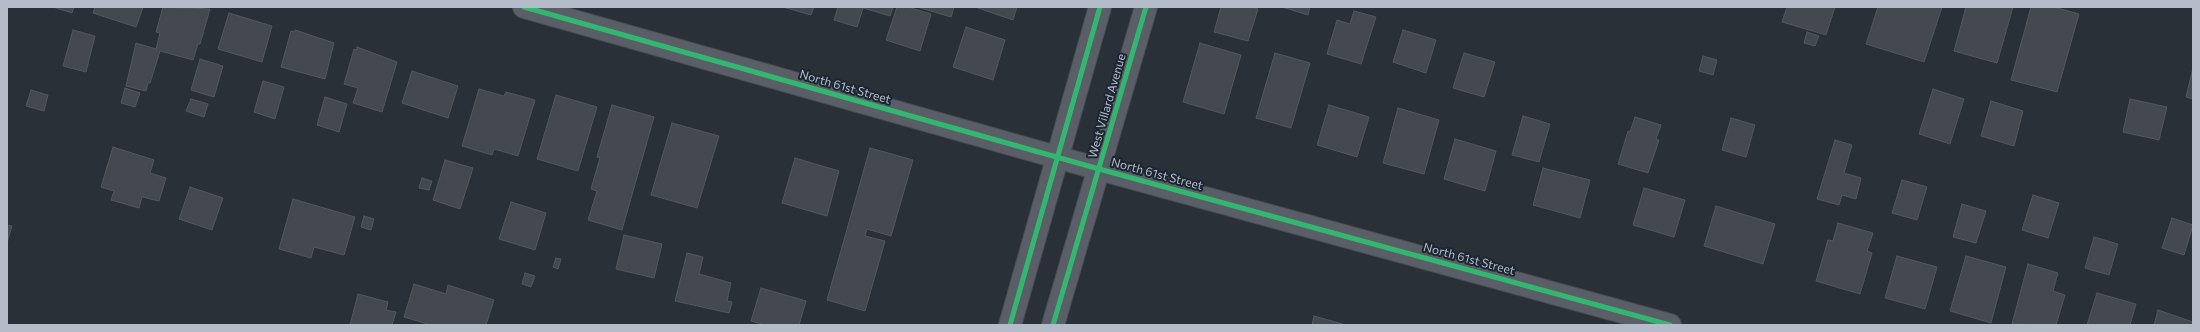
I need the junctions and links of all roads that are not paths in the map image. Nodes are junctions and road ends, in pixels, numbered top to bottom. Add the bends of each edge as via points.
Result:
1 (524, 7) edge
2 (1100, 7) edge
3 (1146, 7) edge
4 (1058, 156) junction
5 (1099, 168) junction
6 (1010, 325) edge
7 (1053, 325) edge
8 (1670, 325) edge

1 - 4 street, North 61st Street
2 - 4 street
3 - 5 street, West Villard Avenue
4 - 5 street, North 61st Street
4 - 6 street
5 - 7 street, West Villard Avenue
5 - 8 street, North 61st Street

